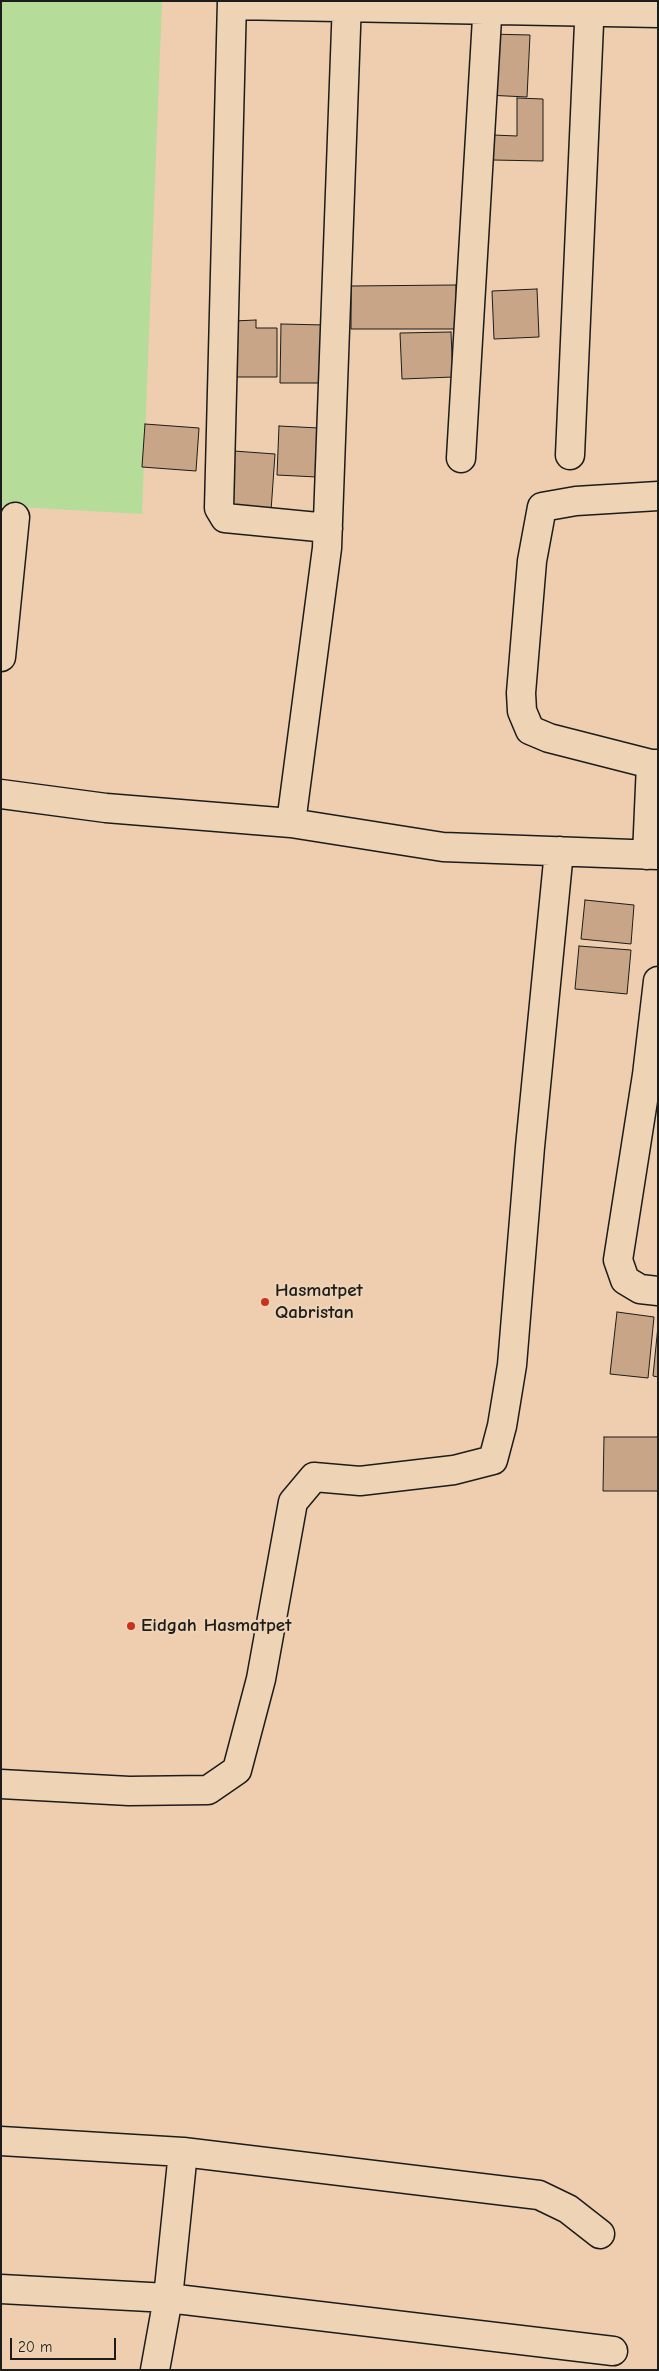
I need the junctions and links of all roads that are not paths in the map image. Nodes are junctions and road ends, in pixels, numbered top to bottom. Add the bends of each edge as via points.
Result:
1 (232, 3) edge
2 (347, 4) edge
3 (487, 5) edge
4 (590, 6) edge
5 (658, 13) edge
6 (570, 455) dead end
7 (461, 458) dead end
8 (658, 496) edge
9 (15, 517) dead end
10 (328, 528) junction
11 (1, 656) edge
12 (654, 764) edge
13 (1, 794) edge
14 (291, 823) junction
15 (559, 851) junction
16 (652, 855) edge
17 (658, 982) edge
18 (652, 1076) edge
19 (658, 1291) edge
20 (1, 1784) edge
21 (1, 2141) edge
22 (183, 2152) junction
23 (600, 2234) dead end
24 (1, 2289) edge
25 (168, 2298) junction
26 (613, 2351) dead end
27 (155, 2370) edge

1 - 2 street
1 - 10 street via 219,508 225,518
2 - 3 street
2 - 10 street
3 - 4 street
3 - 7 street
4 - 5 street
4 - 6 street
8 - 12 street via 576,501 542,507 532,562 521,693 522,711 530,730 549,738
9 - 11 street
10 - 14 street
12 - 16 street
13 - 14 street via 106,808
14 - 15 street via 443,847
15 - 16 street
15 - 20 street via 512,1365 502,1426 492,1460 454,1470 360,1481 314,1477 293,1502 261,1679 237,1770 208,1790 129,1791
17 - 18 street
18 - 19 street via 618,1260 625,1280 640,1290
21 - 22 street
22 - 23 street via 539,2195 568,2209
22 - 25 street
24 - 25 street
25 - 26 street
25 - 27 street

